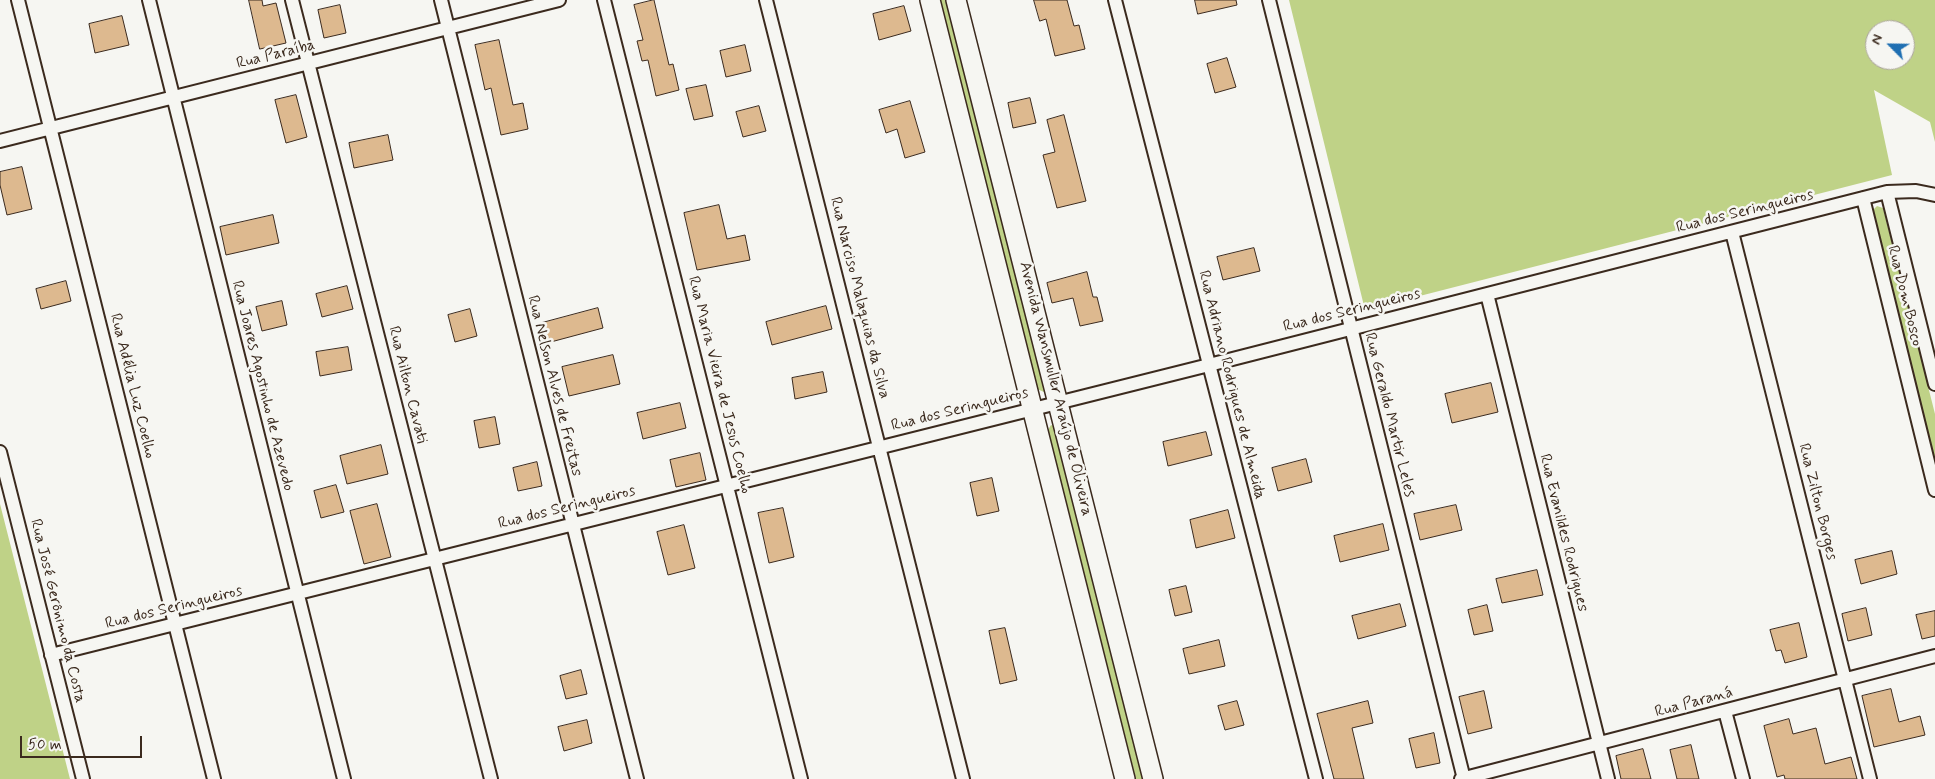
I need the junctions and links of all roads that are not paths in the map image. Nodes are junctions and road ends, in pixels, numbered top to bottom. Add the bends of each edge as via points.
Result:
1 (18, 0) edge
2 (149, 0) edge
3 (292, 0) edge
4 (442, 0) edge
5 (559, 0) edge
6 (604, 0) edge
7 (766, 0) edge
8 (930, 0) edge
9 (956, 0) edge
10 (1115, 0) edge
11 (1269, 0) edge
12 (448, 28) junction
13 (308, 64) junction
14 (173, 98) junction
15 (50, 129) junction
16 (0, 141) edge
17 (1887, 192) junction
18 (1935, 195) edge
19 (1863, 198) junction
20 (1732, 232) junction
21 (1487, 294) junction
22 (1350, 328) junction
23 (1209, 365) junction
24 (1935, 384) edge
25 (1058, 402) junction
26 (1032, 409) junction
27 (880, 447) junction
28 (0, 452) edge
29 (728, 486) junction
30 (1935, 490) edge
31 (572, 523) junction
32 (435, 558) junction
33 (297, 594) junction
34 (175, 625) junction
35 (51, 655) junction
36 (1935, 656) edge
37 (1845, 680) junction
38 (1725, 711) junction
39 (1599, 744) junction
40 (82, 779) edge
41 (214, 779) edge
42 (344, 779) edge
43 (491, 779) edge
44 (637, 779) edge
45 (801, 779) edge
46 (963, 779) edge
47 (1125, 779) edge
48 (1153, 779) edge
49 (1316, 779) edge
50 (1463, 779) edge
51 (1608, 779) edge
52 (1743, 779) edge
53 (1870, 779) edge

1 - 15 street, Rua Adélia Luz Coelho
2 - 14 street, Rua Joares Agostinho de Azevedo
3 - 13 street, Rua Ailton Cavati
4 - 12 street, Rua Nelson Alves de Freitas
5 - 12 street, Rua Paraíba
6 - 29 street, Rua Maria Vieira de Jesus Coelho
7 - 27 street, Rua Narciso Malaquias da Silva
8 - 26 street, Avenida Wansmuller Araújo de Oliveira
9 - 25 street, Avenida Wansmuller Araújo de Oliveira
10 - 23 street, Rua Adriano Rodrigues de Almeida
11 - 22 street, Rua Geraldo Martir Leles
12 - 13 street, Rua Paraíba
12 - 31 street, Rua Nelson Alves de Freitas
13 - 14 street, Rua Paraíba
13 - 32 street, Rua Ailton Cavati
14 - 15 street, Rua Paraíba
14 - 33 street, Rua Joares Agostinho de Azevedo
15 - 16 street, Rua Paraíba
15 - 34 street, Rua Adélia Luz Coelho
17 - 18 street, Rua dos Seringueiros via 1916,191
17 - 19 street, Rua dos Seringueiros
17 - 24 street, Rua Dom Bosco
19 - 20 street, Rua dos Seringueiros
19 - 30 street, Rua Dom Bosco
20 - 21 street, Rua dos Seringueiros
20 - 37 street, Rua Zilton Borges
21 - 22 street, Rua dos Seringueiros
21 - 39 street, Rua Evanildes Rodrigues
22 - 23 street, Rua dos Seringueiros
22 - 50 street, Rua Geraldo Martir Leles
23 - 25 street, Rua dos Seringueiros
23 - 49 street, Rua Adriano Rodrigues de Almeida
25 - 26 street, Rua dos Seringueiros
25 - 48 street, Avenida Wansmuller Araújo de Oliveira
26 - 27 street, Rua dos Seringueiros
26 - 47 street, Avenida Wansmuller Araújo de Oliveira
27 - 29 street, Rua dos Seringueiros
27 - 46 street, Rua Narciso Malaquias da Silva
28 - 35 street, Rua José Gerônimo da Costa
29 - 31 street, Rua dos Seringueiros
29 - 45 street, Rua Maria Vieira de Jesus Coelho
31 - 32 street, Rua dos Seringueiros
31 - 44 street, Rua Nelson Alves de Freitas
32 - 33 street, Rua dos Seringueiros
32 - 43 street, Rua Ailton Cavati
33 - 34 street, Rua dos Seringueiros
33 - 42 street, Rua Joares Agostinho de Azevedo
34 - 35 street, Rua dos Seringueiros
34 - 41 street, Rua Adélia Luz Coelho
35 - 40 street, Rua José Gerônimo da Costa
36 - 37 street, Rua Paraná
37 - 38 street, Rua Paraná
37 - 53 street, Rua Zilton Borges
38 - 39 street, Rua Paraná
38 - 52 street
39 - 50 street, Rua Paraná
39 - 51 street, Rua Evanildes Rodrigues

